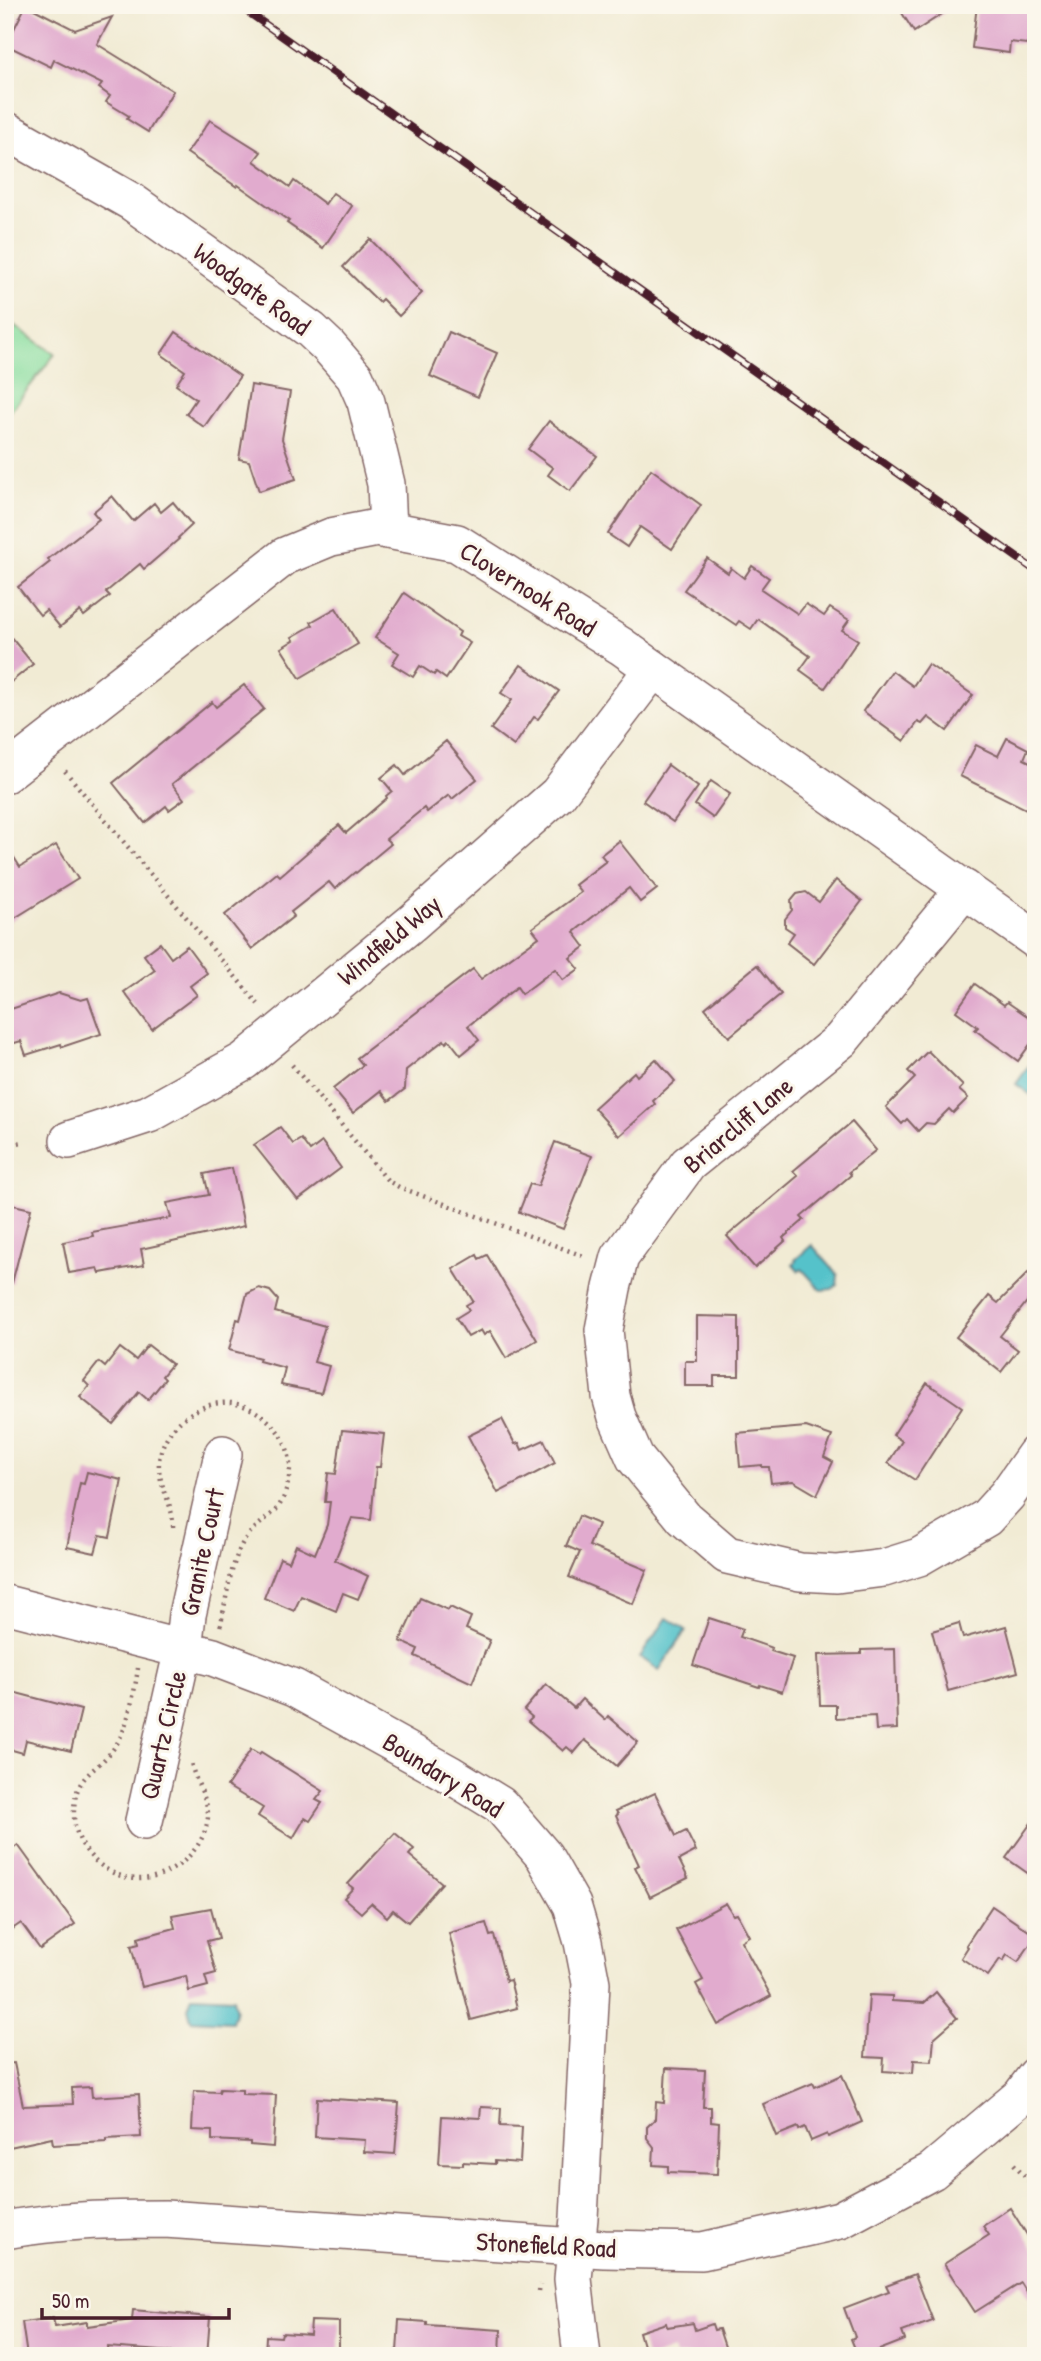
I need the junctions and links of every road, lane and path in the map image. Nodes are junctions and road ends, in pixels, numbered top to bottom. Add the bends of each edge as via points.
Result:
1 (5, 130) edge
2 (388, 530) junction
3 (653, 669) junction
4 (65, 771) dead end
5 (5, 774) edge
6 (965, 889) junction
7 (1036, 940) edge
8 (258, 1004) dead end
9 (292, 1065) dead end
10 (69, 1140) dead end
11 (23, 1142) dead end
12 (5, 1145) edge
13 (586, 1257) dead end
14 (223, 1454) dead end
15 (1036, 1454) edge
16 (5, 1604) edge
17 (183, 1649) junction
18 (144, 1821) dead end
19 (1036, 2076) edge
20 (1014, 2164) dead end
21 (1036, 2188) edge
22 (5, 2230) edge
23 (574, 2247) junction
24 (540, 2284) dead end
25 (540, 2291) dead end
26 (582, 2356) edge

1 - 2 street, Woodgate Road via 132,202 330,347 355,377 366,402 386,484
2 - 3 street, Clovernook Road via 457,543
2 - 5 street, Clovernook Road via 331,537 285,556
3 - 6 street, Clovernook Road
3 - 10 street, Windfield Way via 558,794 244,1061 149,1114
4 - 8 path
6 - 7 street, Clovernook Road
6 - 15 street, Briarcliff Lane via 841,1040 688,1164 621,1257 604,1330 611,1396 635,1458 684,1518 727,1555 800,1572 837,1574 884,1568 919,1557 986,1518
9 - 13 path via 388,1181
11 - 12 path
14 - 17 street, Granite Court
16 - 17 street, Boundary Road
17 - 18 street, Quartz Circle
17 - 23 street, Boundary Road via 294,1688 451,1775 500,1805 544,1856 572,1905 591,1983
19 - 23 street, Stonefield Road via 1021,2096 932,2171 840,2220 702,2250
20 - 21 path
22 - 23 street, Stonefield Road via 51,2222 165,2219
23 - 26 street, Boundary Road
24 - 25 path

